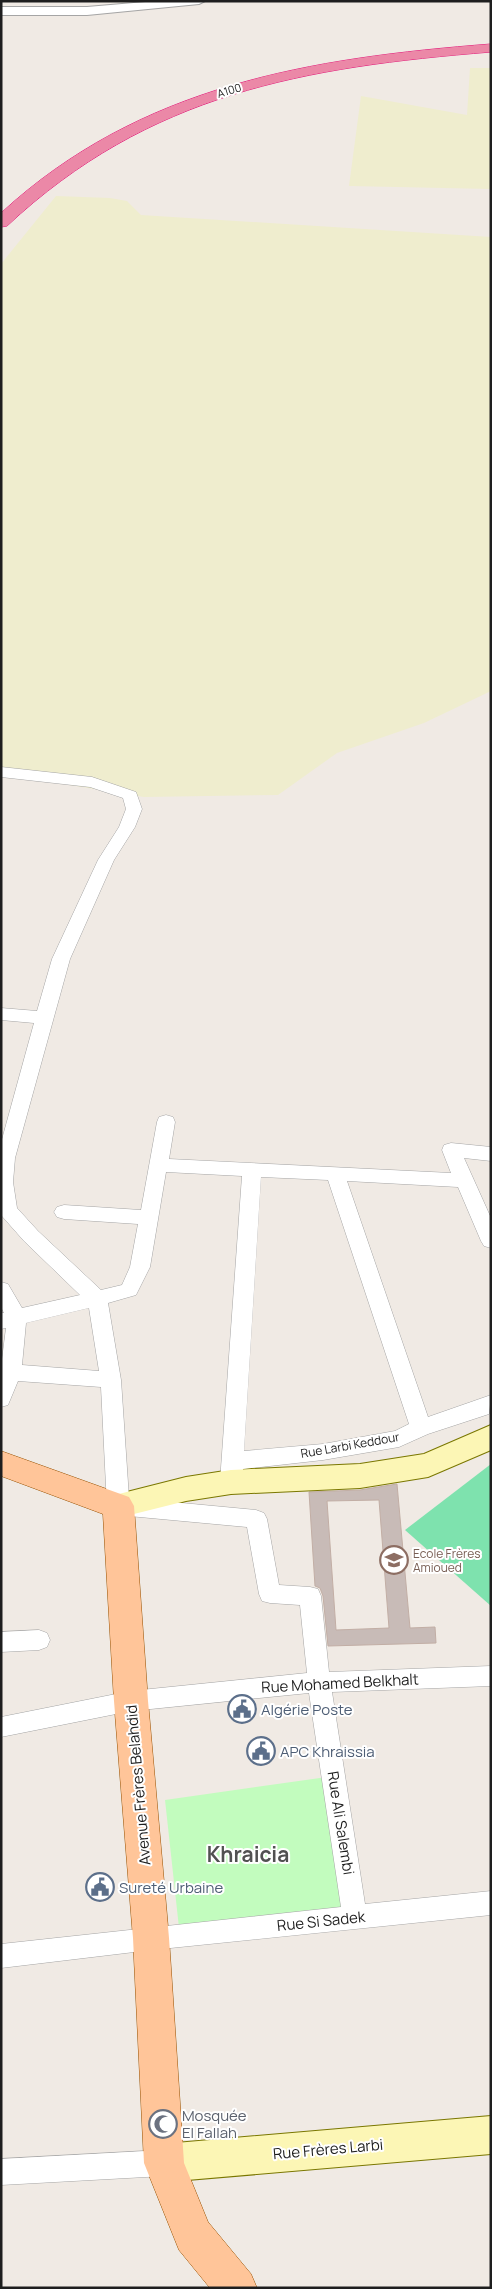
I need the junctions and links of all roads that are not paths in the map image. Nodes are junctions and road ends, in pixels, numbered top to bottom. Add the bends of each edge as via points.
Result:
1 (199, 1) edge
2 (1, 11) edge
3 (491, 40) edge
4 (491, 48) edge
5 (129, 114) dead end
6 (1, 222) edge
7 (1, 772) edge
8 (1, 1014) edge
9 (44, 1018) junction
10 (166, 1122) dead end
11 (491, 1154) edge
12 (158, 1165) junction
13 (252, 1169) junction
14 (336, 1173) junction
15 (464, 1180) junction
16 (4, 1209) edge
17 (64, 1212) dead end
18 (148, 1218) junction
19 (491, 1242) edge
20 (1, 1289) edge
21 (97, 1299) junction
22 (9, 1319) edge
23 (11, 1372) junction
24 (110, 1380) junction
25 (1, 1399) edge
26 (491, 1403) edge
27 (421, 1428) junction
28 (491, 1437) edge
29 (1, 1463) edge
30 (232, 1471) junction
31 (118, 1506) junction
32 (39, 1640) dead end
33 (1, 1642) edge
34 (491, 1676) edge
35 (319, 1682) junction
36 (131, 1701) junction
37 (1, 1727) edge
38 (491, 1903) edge
39 (355, 1917) junction
40 (152, 1938) junction
41 (1, 1956) edge
42 (491, 2136) edge
43 (164, 2162) junction
44 (1, 2172) edge
45 (237, 2288) edge

1 - 2 street via 87,11
3 - 5 highway, A100 / A100 via 378,50 298,63 213,83
4 - 6 highway, A100 / A100 via 356,61 260,80 210,96 135,128 79,161
7 - 9 street via 92,782 130,795 134,809 84,905 62,959
8 - 9 street
9 - 16 street via 6,1158
10 - 12 street
11 - 15 street via 451,1150
12 - 13 street
12 - 18 street
13 - 14 street
13 - 30 street
14 - 15 street
14 - 27 street
15 - 19 street
16 - 21 street
17 - 18 street
18 - 21 street via 135,1281 129,1290
20 - 22 street
21 - 22 street
21 - 24 street
22 - 23 street
23 - 24 street
23 - 25 street
24 - 31 street
26 - 27 street, Rue Larbi Keddour
27 - 30 street, Rue Larbi Keddour via 399,1439
28 - 30 main road via 428,1465 360,1476
29 - 31 main road
30 - 31 main road via 186,1489
31 - 35 street, Rue Ali Salembi via 256,1519 270,1594 310,1596
31 - 36 main road, Avenue Frères Belahdid
32 - 33 street
34 - 35 street, Rue Mohamed Belkhalt
35 - 36 street, Rue Mohamed Belkhalt
35 - 39 street, Rue Ali Salembi
36 - 37 street, Rue Mohamed Belkhalt
36 - 40 main road, Avenue Frères Belahdid
38 - 39 street, Rue Si Sadek
39 - 40 street, Rue Si Sadek
40 - 41 street
40 - 43 main road, Avenue Frères Belahdid
42 - 43 main road, Rue Frères Larbi
43 - 44 street
43 - 45 main road, Avenue Frères Belahdid via 193,2236

